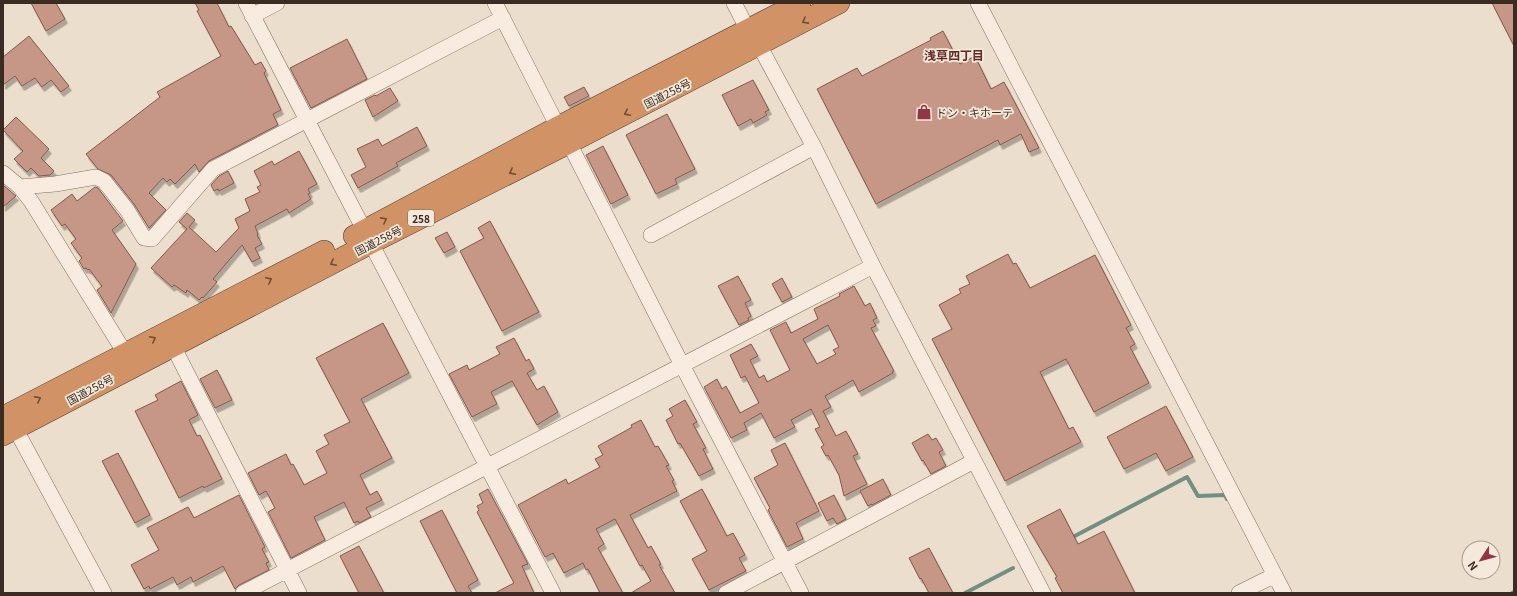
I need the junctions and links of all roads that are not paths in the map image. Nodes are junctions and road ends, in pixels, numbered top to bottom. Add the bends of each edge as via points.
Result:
1 (277, 3) edge
2 (495, 3) edge
3 (734, 3) edge
4 (800, 3) edge
5 (840, 3) edge
6 (978, 3) edge
7 (249, 9) edge
8 (503, 18) junction
9 (753, 38) junction
10 (306, 120) junction
11 (564, 135) junction
12 (814, 148) junction
13 (3, 173) edge
14 (20, 187) junction
15 (651, 235) dead end
16 (367, 237) junction
17 (873, 266) junction
18 (174, 346) junction
19 (125, 353) junction
20 (682, 365) junction
21 (7, 427) edge
22 (974, 461) junction
23 (487, 466) junction
24 (785, 562) junction
25 (288, 571) junction
26 (1270, 577) junction
27 (104, 593) edge
28 (243, 593) edge
29 (299, 593) edge
30 (553, 593) edge
31 (726, 593) edge
32 (801, 593) edge
33 (1043, 593) edge
34 (1239, 593) edge
35 (1284, 593) edge

1 - 7 street
2 - 8 street
3 - 9 street
4 - 9 highway, 国道258号 / 258
5 -> 9 highway, 国道258号 / 258
6 - 26 street
7 - 10 street
8 - 10 street
8 - 11 street
9 - 11 highway, 国道258号 / 258
9 - 12 street
10 - 14 street via 213,169 152,239 144,238 127,210 104,181 96,177
10 - 16 street
11 - 16 highway, 国道258号 / 258
11 - 20 street
12 - 15 street
12 - 17 street
13 - 14 street
14 - 19 street
16 -> 18 highway, 国道258号 / 258
19 -> 16 highway, 国道258号 / 258
16 - 23 street
17 - 20 street
17 - 22 street
18 - 21 highway, 国道258号 / 258
18 - 25 street
21 -> 19 highway, 国道258号 / 258
20 - 23 street
20 - 24 street
21 - 27 street
22 - 24 street
22 - 33 street
23 - 25 street
23 - 30 street
24 - 31 street
24 - 32 street
25 - 28 street
25 - 29 street
26 - 34 street
26 - 35 street

